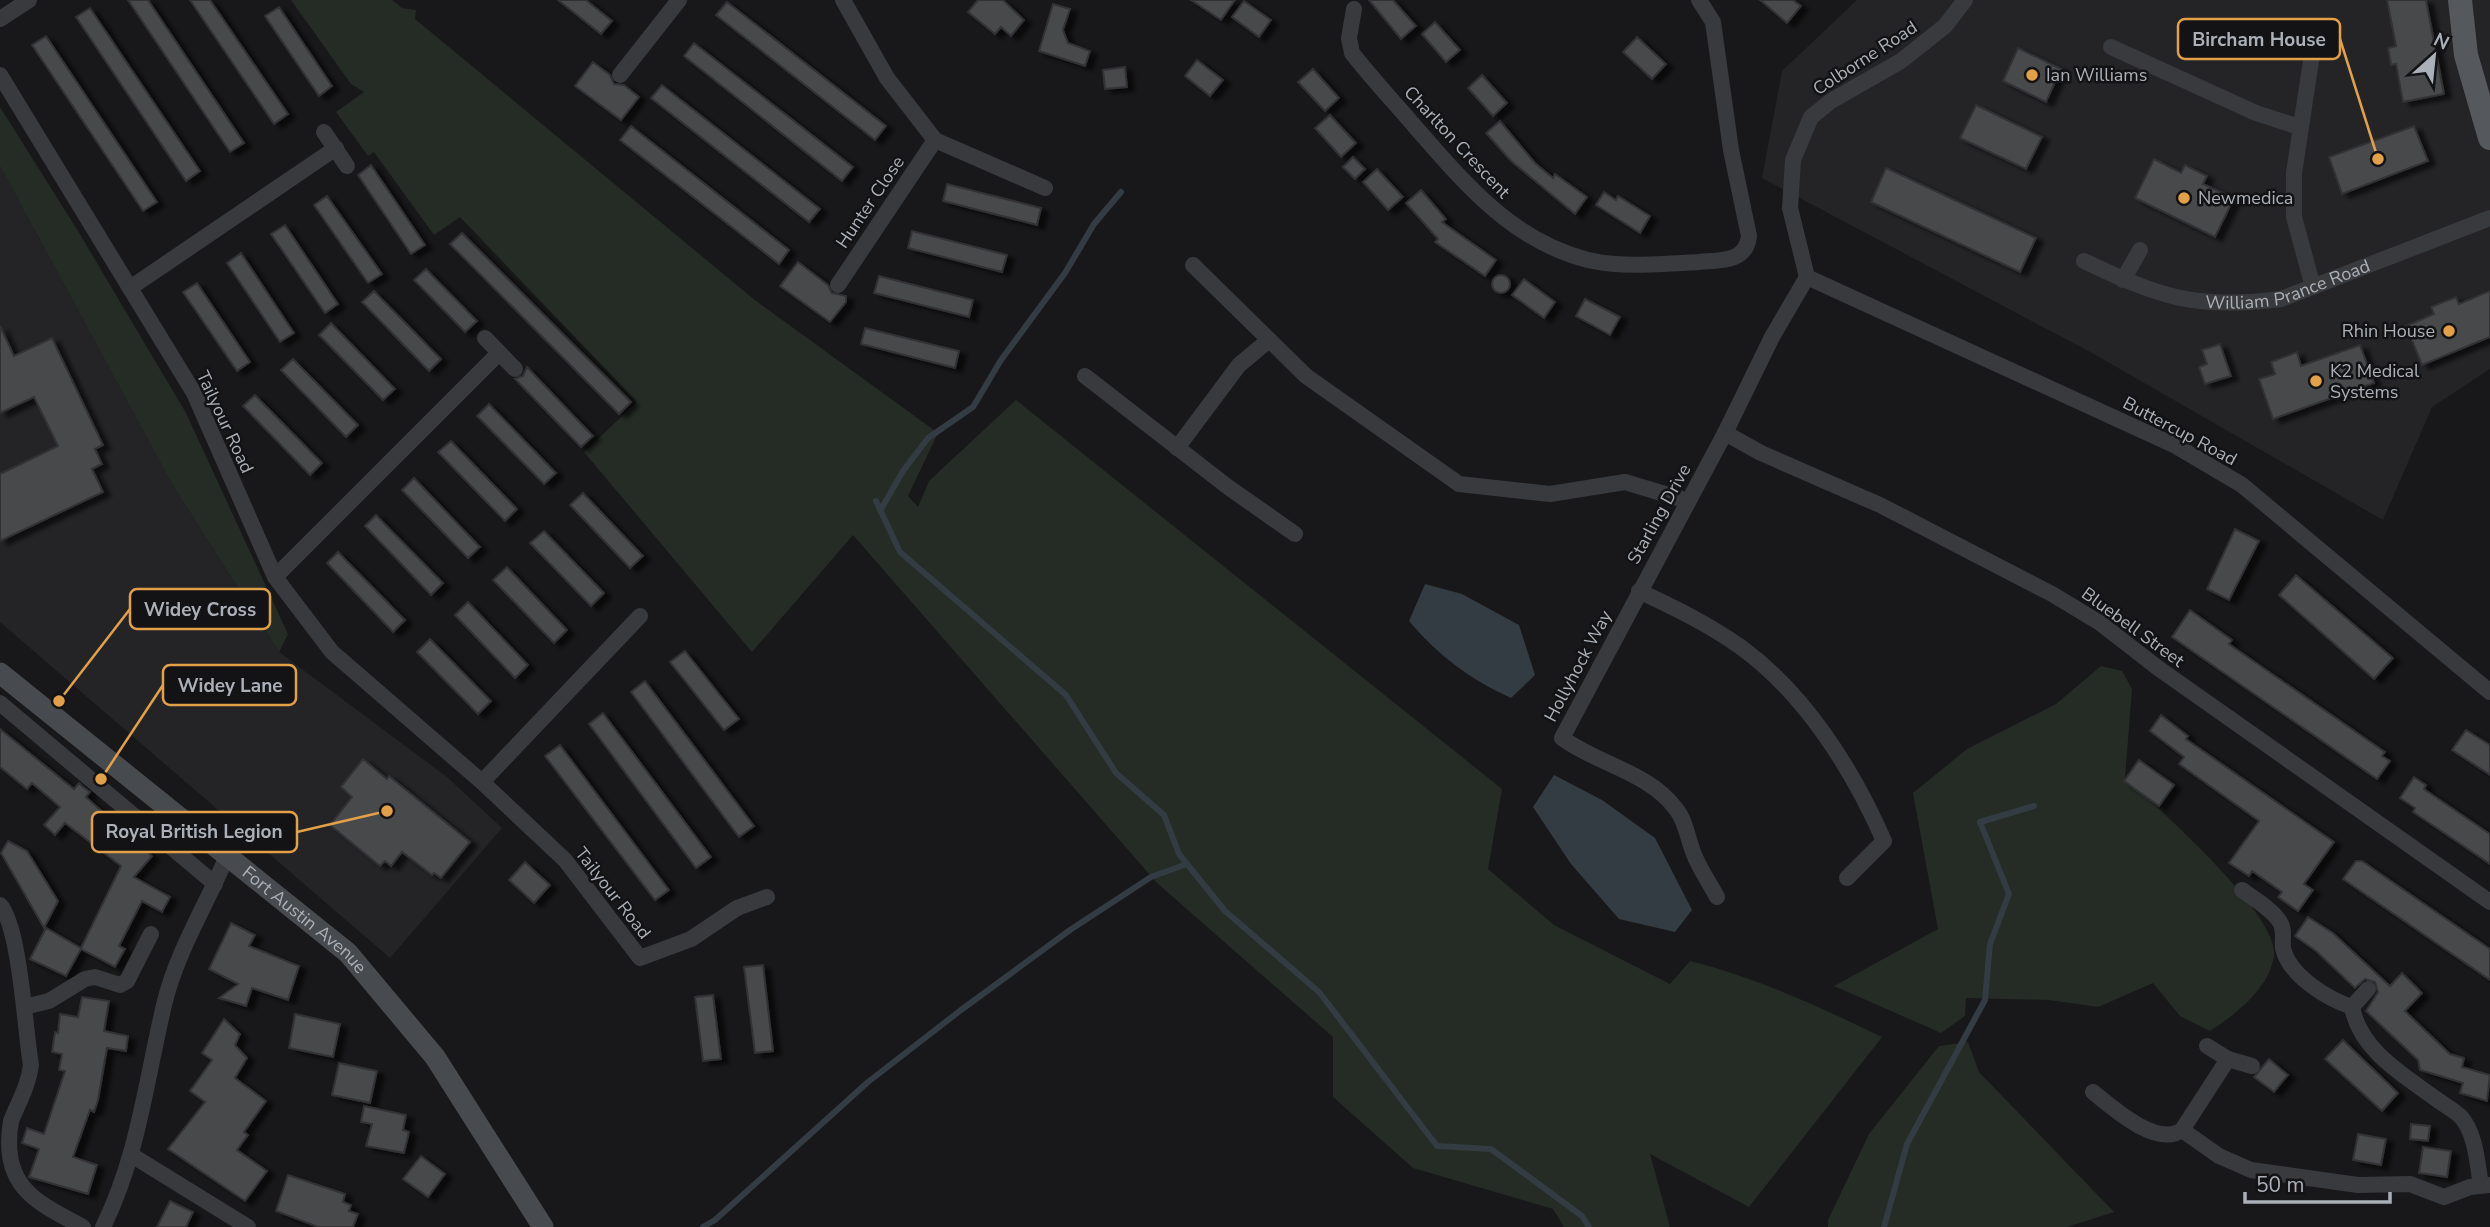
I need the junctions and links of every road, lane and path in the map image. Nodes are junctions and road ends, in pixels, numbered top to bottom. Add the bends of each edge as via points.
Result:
1 (29, 0) edge
2 (679, 0) edge
3 (843, 0) edge
4 (1699, 0) edge
5 (1965, 0) edge
6 (2460, 0) edge
7 (1353, 9) dead end
8 (0, 19) edge
9 (2316, 28) dead end
10 (2111, 47) dead end
11 (0, 75) edge
12 (620, 75) dead end
13 (2299, 127) junction
14 (324, 132) dead end
15 (2490, 138) edge
16 (935, 140) junction
17 (336, 148) junction
18 (347, 166) dead end
19 (1045, 188) dead end
20 (2490, 218) edge
21 (2140, 250) dead end
22 (2084, 261) dead end
23 (1193, 265) dead end
24 (1807, 277) junction
25 (2123, 280) junction
26 (838, 285) dead end
27 (2313, 287) junction
28 (130, 288) junction
29 (485, 338) dead end
30 (1269, 340) junction
31 (499, 353) junction
32 (515, 369) dead end
33 (1085, 376) dead end
34 (1725, 433) junction
35 (1177, 448) junction
36 (1688, 501) junction
37 (1295, 534) dead end
38 (275, 577) junction
39 (1639, 591) junction
40 (640, 616) dead end
41 (0, 673) edge
42 (2490, 692) edge
43 (0, 703) edge
44 (482, 782) junction
45 (227, 856) junction
46 (1847, 878) dead end
47 (215, 884) junction
48 (2242, 890) dead end
49 (767, 897) dead end
50 (1717, 897) dead end
51 (2490, 902) edge
52 (0, 905) edge
53 (151, 934) dead end
54 (2368, 989) dead end
55 (24, 1007) junction
56 (2352, 1007) junction
57 (2207, 1046) dead end
58 (2228, 1059) junction
59 (2252, 1066) dead end
60 (2093, 1093) dead end
61 (2182, 1130) junction
62 (1, 1155) edge
63 (133, 1156) junction
64 (2486, 1185) edge
65 (83, 1227) edge
66 (103, 1227) edge
67 (248, 1227) edge
68 (543, 1227) edge

1 - 8 street
2 - 12 street
3 - 16 street via 887,78
4 - 7 street, Charlton Crescent via 1713,22 1749,236 1745,249 1730,260 1681,263 1589,260 1558,250 1511,225 1458,174 1352,53
5 - 24 street, Colborne Road via 1945,26 1901,61 1811,117 1793,160 1790,208
6 - 15 main road via 2466,55
9 - 13 street
10 - 13 street via 2256,113
11 - 28 street, Tailyour Road
13 - 27 street via 2294,217
14 - 17 street
16 - 19 street
16 - 26 street, Hunter Close
17 - 18 street
17 - 28 street
20 - 27 street, William Prance Road
21 - 25 street
22 - 25 street, William Prance Road
23 - 30 street
24 - 34 street, Starling Drive
24 - 42 street, Buttercup Road via 2220,471
25 - 27 street, William Prance Road via 2175,298 2212,304 2281,299
28 - 38 street, Tailyour Road via 194,393
29 - 31 street
30 - 35 street via 1239,365
30 - 36 street via 1306,376 1459,484 1550,494 1625,482
31 - 32 street
31 - 38 street
33 - 35 street
34 - 36 street, Starling Drive
34 - 51 street, Bluebell Street via 1880,505 2100,623
35 - 37 street
36 - 39 street, Starling Drive
38 - 44 street, Tailyour Road via 332,652
39 - 46 street, Starling Drive via 1691,615 1744,650 1784,685 1822,735 1863,792 1884,841
39 - 50 street, Hollyhock Way via 1562,738 1581,752 1629,772 1679,811 1695,859
40 - 44 street
41 - 45 main road, Fort Austin Avenue
43 - 47 street, Fort Austin Avenue
44 - 49 street, Tailyour Road via 565,860 640,958 691,939 737,908
45 - 47 street
45 - 68 main road, Fort Austin Avenue via 348,953 402,1013
47 - 63 street via 164,1002
48 - 56 street via 2276,915 2282,925 2283,948 2295,970 2332,1000
52 - 55 street via 12,933
53 - 55 street via 127,981 120,985 95,977 85,979 50,1001
54 - 56 street
55 - 62 street via 31,1065 28,1087
56 - 64 street via 2365,1040 2460,1117
57 - 58 street
58 - 59 street
58 - 61 street
60 - 61 street via 2128,1119 2162,1136 2171,1137
61 - 64 street via 2219,1156 2252,1170 2358,1185 2410,1184 2444,1197
62 - 65 street via 22,1196
63 - 66 street
63 - 67 street

